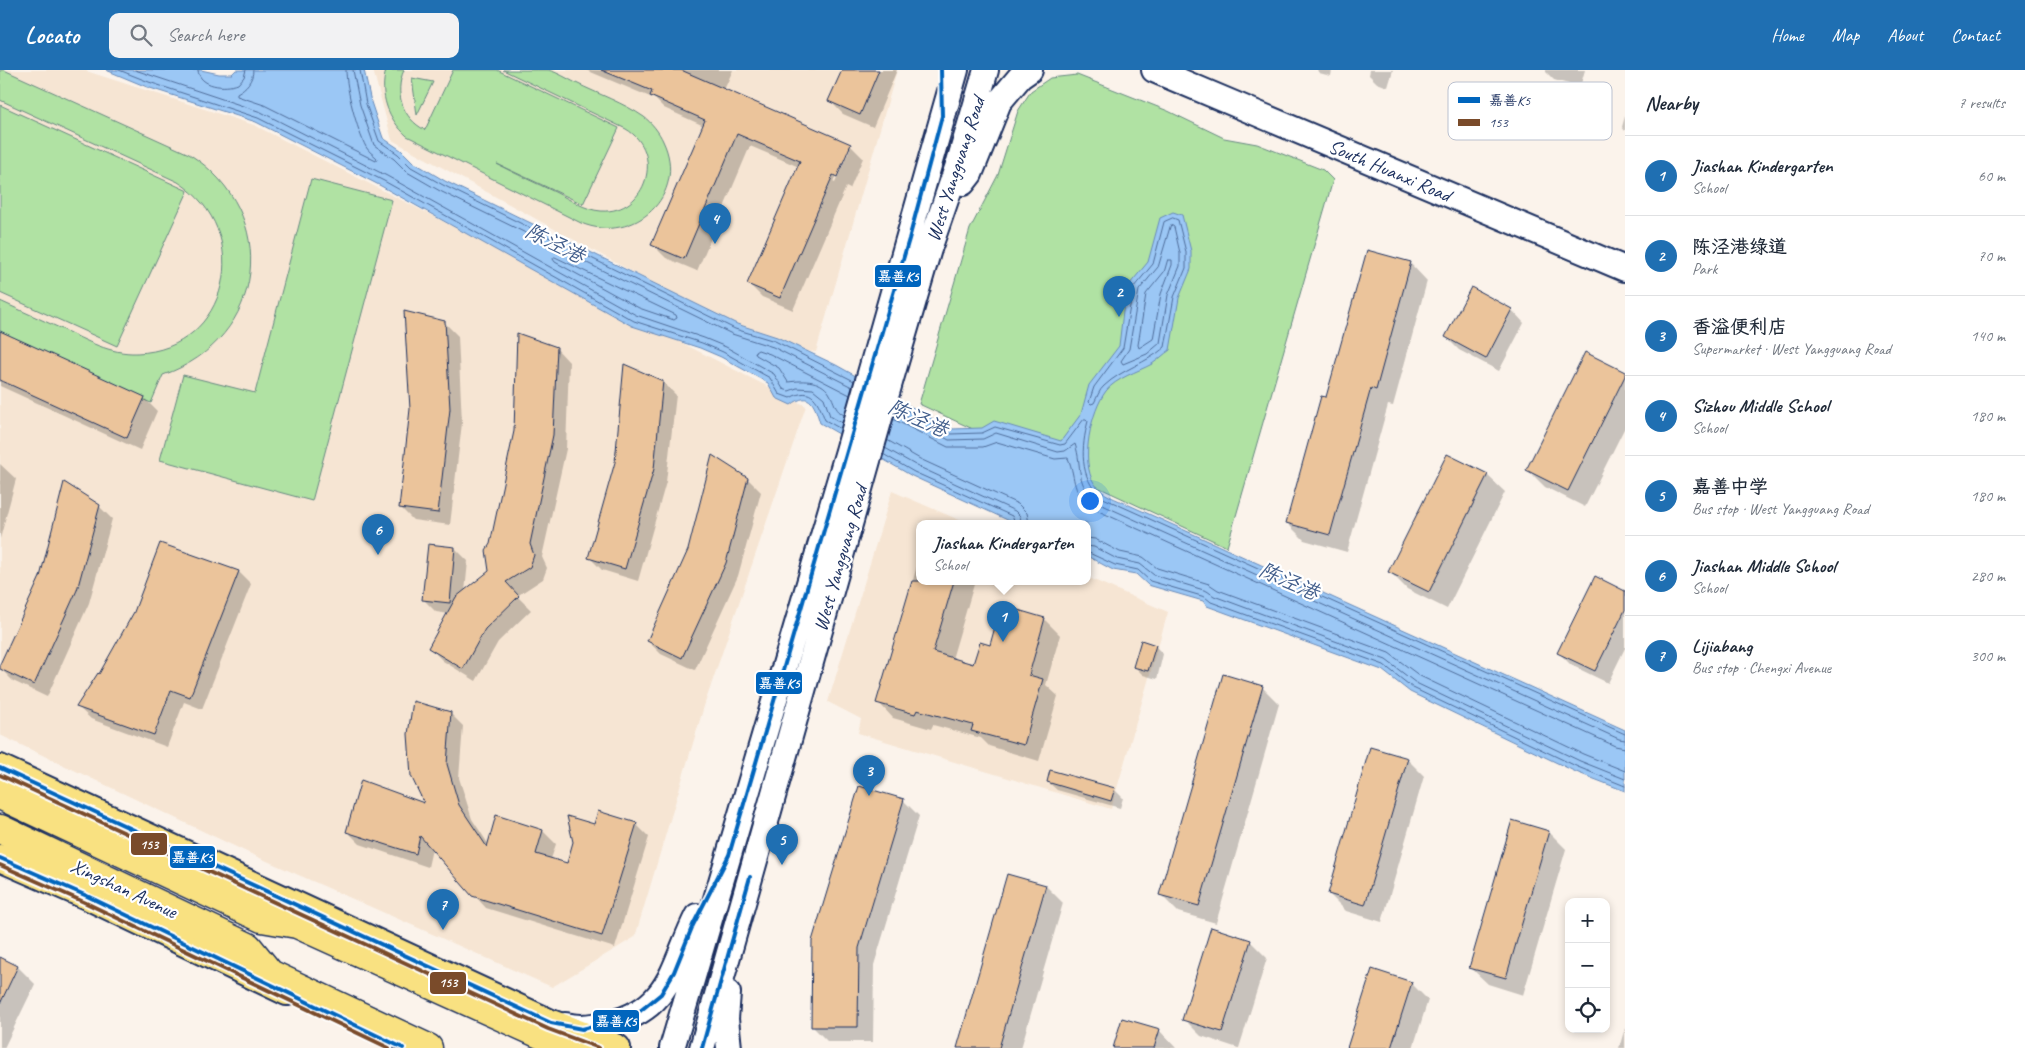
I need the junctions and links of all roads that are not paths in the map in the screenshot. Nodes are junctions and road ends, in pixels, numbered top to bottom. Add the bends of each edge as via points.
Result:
1 (941, 70) edge
2 (956, 70) edge
3 (986, 70) edge
4 (1030, 70) edge
5 (1154, 70) edge
6 (942, 116) junction
7 (942, 210) junction
8 (1625, 269) edge
9 (881, 374) junction
10 (857, 457) junction
11 (0, 768) edge
12 (0, 795) edge
13 (0, 829) edge
14 (730, 855) junction
15 (0, 858) edge
16 (733, 939) junction
17 (550, 1023) junction
18 (402, 1048) edge
19 (428, 1048) edge
20 (571, 1048) edge
21 (617, 1048) edge
22 (672, 1048) edge
23 (702, 1048) edge
24 (730, 1048) edge

1 - 6 main road
2 - 6 main road, West Yangguang Road
3 - 7 main road, West Yangguang Road
4 - 7 main road via 999,102 970,174
5 - 8 main road, South Huanxi Road
6 - 9 main road, West Yangguang Road
7 - 9 main road, West Yangguang Road
9 - 10 main road, West Yangguang Road
10 - 14 main road, West Yangguang Road
10 - 16 main road, West Yangguang Road
11 - 17 main road
12 - 20 highway, Xingshan Avenue via 262,918 297,924
13 - 19 highway, Xingshan Avenue via 248,947 270,974
14 - 17 main road via 661,994 640,1011 620,1020 582,1028
14 - 22 main road, West Yangguang Road
15 - 18 main road via 87,896
16 - 23 main road, West Yangguang Road
16 - 24 main road via 726,1019
17 - 21 main road

